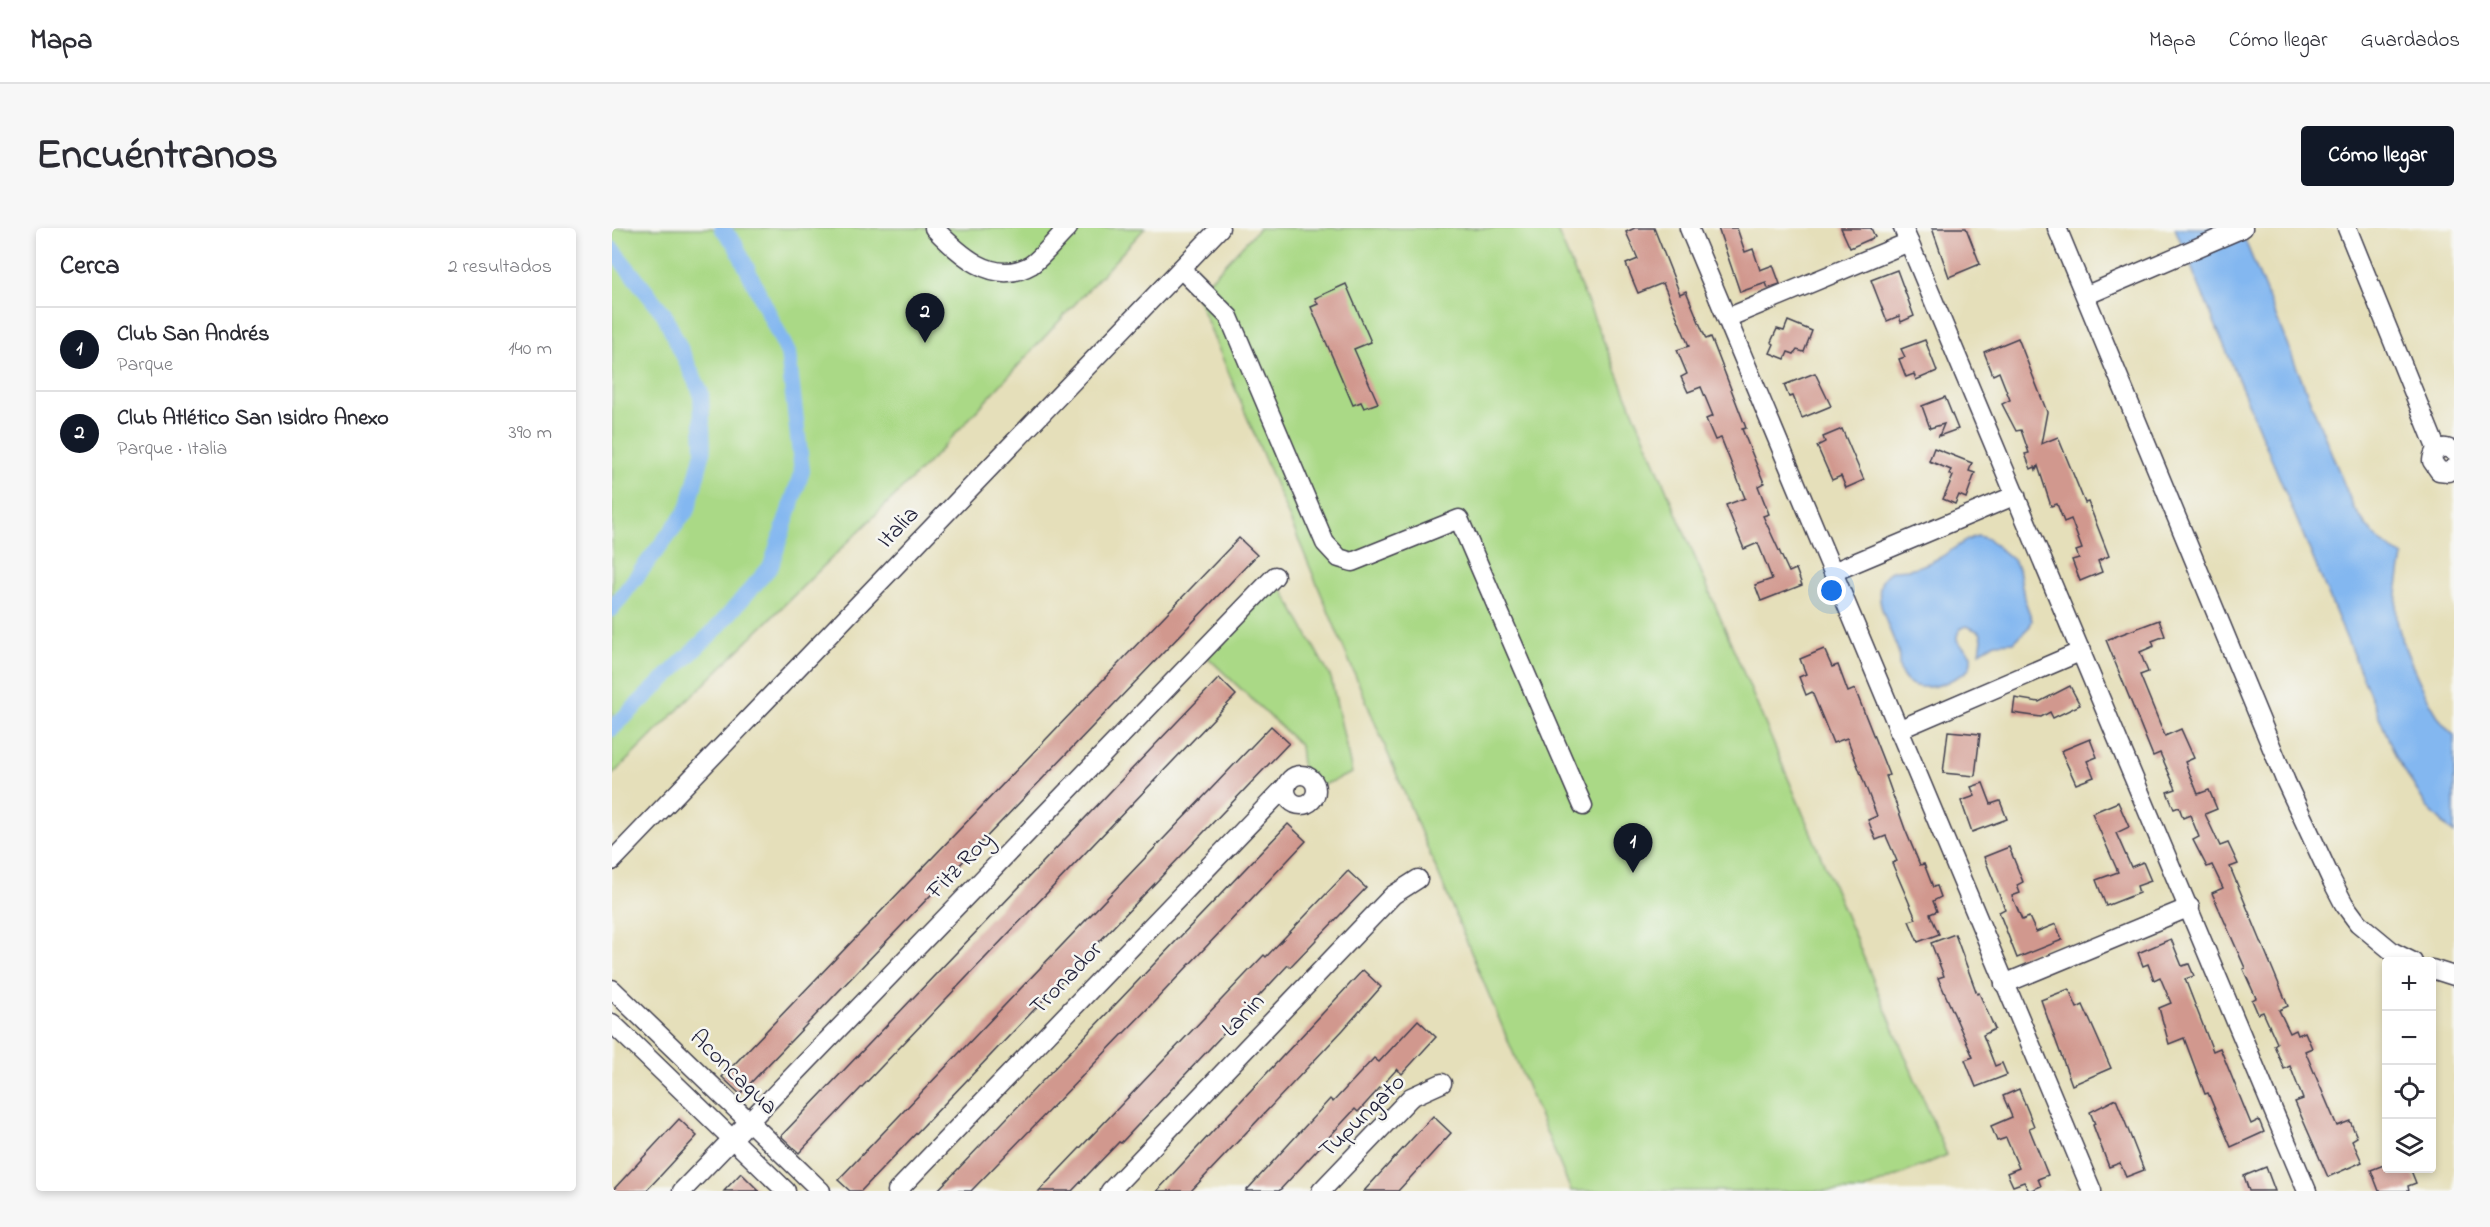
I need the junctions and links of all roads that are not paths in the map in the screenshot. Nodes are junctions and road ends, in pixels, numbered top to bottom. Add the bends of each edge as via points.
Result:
1 (934, 228) edge
2 (1068, 228) edge
3 (1220, 228) edge
4 (1689, 228) edge
5 (2057, 228) edge
6 (2243, 228) edge
7 (2347, 228) edge
8 (1906, 235) edge
9 (1181, 269) junction
10 (2087, 295) junction
11 (1727, 318) junction
12 (2445, 451) edge
13 (2454, 468) edge
14 (2016, 495) junction
15 (1833, 572) junction
16 (1275, 576) dead end
17 (2082, 651) junction
18 (1898, 730) junction
19 (1290, 794) dead end
20 (1583, 806) dead end
21 (612, 861) edge
22 (1418, 879) dead end
23 (2190, 908) junction
24 (2403, 957) edge
25 (2436, 970) edge
26 (2454, 976) edge
27 (2004, 984) junction
28 (612, 988) edge
29 (612, 1023) edge
30 (682, 1057) junction
31 (666, 1075) junction
32 (1442, 1083) dead end
33 (748, 1121) junction
34 (732, 1139) junction
35 (682, 1191) edge
36 (786, 1191) edge
37 (821, 1191) edge
38 (897, 1191) edge
39 (1110, 1191) edge
40 (1321, 1191) edge
41 (2092, 1191) edge
42 (2307, 1191) edge

1 - 2 street via 961,256 985,267 1010,272 1032,264
3 - 9 street, Italia
4 - 11 street
5 - 10 street
6 - 10 street
7 - 12 street
8 - 11 street
8 - 14 street
9 - 20 street via 1229,317 1325,543 1339,558 1353,562 1459,519
9 - 21 street, Italia
10 - 24 street via 2286,782 2332,881 2358,923
11 - 15 street
12 - 13 street via 2432,457 2435,469 2443,472
14 - 15 street
14 - 17 street
15 - 18 street
16 - 33 street, Fitz Roy
17 - 18 street
17 - 23 street
18 - 27 street
19 - 38 street, Tronador via 1272,801
22 - 39 street, Lanin via 1393,895
23 - 27 street
23 - 42 street
25 - 26 street
27 - 41 street
28 - 30 street, Aconcagua
29 - 31 street, Aconcagua
30 - 31 street
30 - 33 street, Aconcagua
31 - 34 street, Aconcagua
32 - 40 street, Tupungato via 1411,1097
33 - 34 street, Fitz Roy
33 - 37 street, Aconcagua
34 - 35 street, Fitz Roy
34 - 36 street, Aconcagua

